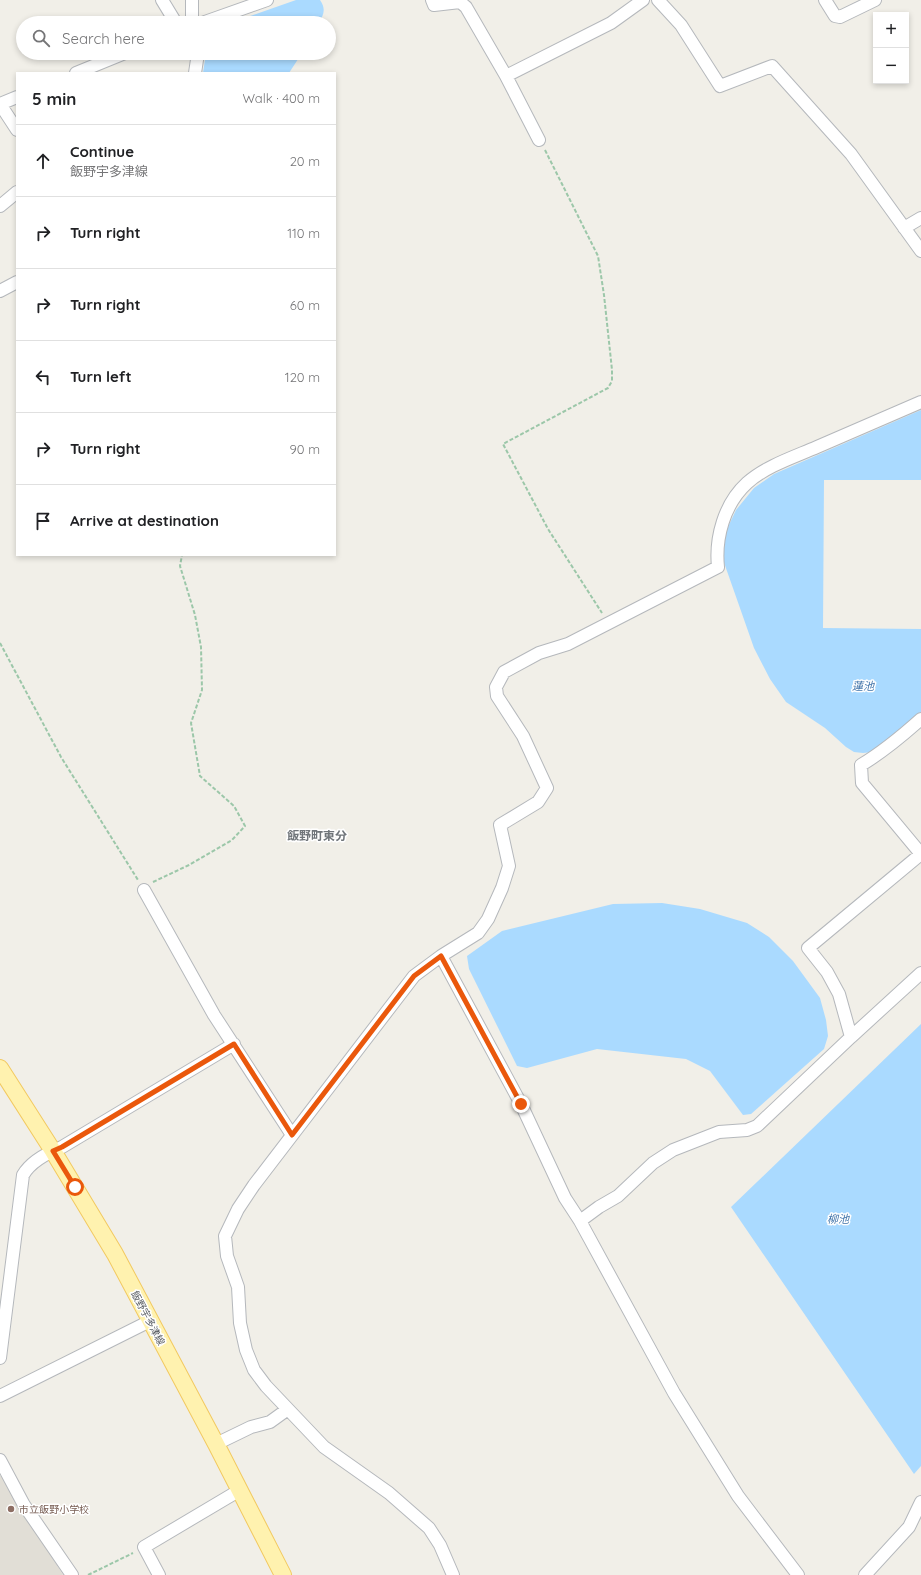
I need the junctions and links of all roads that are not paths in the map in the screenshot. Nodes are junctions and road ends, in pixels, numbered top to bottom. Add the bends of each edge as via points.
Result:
1 (162, 0) edge
2 (192, 0) edge
3 (267, 0) edge
4 (432, 0) edge
5 (643, 0) edge
6 (658, 0) edge
7 (826, 0) edge
8 (875, 0) edge
9 (172, 16) edge
10 (192, 16) edge
11 (222, 16) edge
12 (113, 60) edge
13 (197, 60) edge
14 (100, 68) edge
15 (81, 72) edge
16 (195, 72) edge
17 (506, 76) junction
18 (16, 97) edge
19 (0, 104) edge
20 (16, 128) edge
21 (540, 140) road end
22 (16, 193) edge
23 (0, 206) edge
24 (921, 218) edge
25 (904, 228) junction
26 (921, 251) edge
27 (16, 283) edge
28 (0, 291) edge
29 (921, 402) edge
30 (921, 719) edge
31 (921, 854) edge
32 (144, 890) road end
33 (441, 956) junction
34 (921, 973) edge
35 (851, 1037) junction
36 (234, 1044) junction
37 (0, 1068) edge
38 (292, 1135) junction
39 (58, 1149) junction
40 (580, 1221) junction
41 (150, 1321) junction
42 (0, 1358) edge
43 (0, 1396) edge
44 (288, 1409) junction
45 (216, 1444) junction
46 (0, 1460) edge
47 (240, 1490) junction
48 (921, 1502) edge
49 (72, 1575) edge
50 (159, 1575) edge
51 (283, 1575) edge
52 (453, 1575) edge
53 (798, 1575) edge
54 (865, 1575) edge

1 - 9 street
2 - 10 street
3 - 11 street
4 - 17 street via 434,5 460,2 466,7
5 - 17 street via 611,23
6 - 25 street via 681,25 720,86 772,66 851,154
7 - 8 street via 835,16 840,17
12 - 14 street
13 - 16 street
14 - 15 street
17 - 21 street
18 - 19 street
19 - 20 street
22 - 23 street
24 - 25 street
25 - 26 street
27 - 28 street
29 - 33 street via 762,472 747,483 726,515 717,543 718,567 609,624 568,644 540,653 504,672 496,687 497,696 523,736 547,788 538,802 500,825 509,866 502,888 488,919 478,933
30 - 31 street via 898,740 861,765 862,783
31 - 35 street via 808,948 827,972 838,994
32 - 36 street via 214,1015
33 - 38 street via 414,976
33 - 40 street via 521,1104 565,1198
34 - 35 street
35 - 40 street via 757,1126 746,1130 719,1132 674,1150 653,1163 618,1196
36 - 38 street
36 - 39 street
37 - 39 main road, 飯野宇多津線
38 - 44 street via 254,1185 225,1236 228,1256 238,1287 240,1323 246,1350 254,1370
39 - 41 main road, 飯野宇多津線
39 - 42 street via 28,1166 23,1175
40 - 53 street via 674,1393 738,1496
41 - 43 street
41 - 45 main road, 飯野宇多津線
44 - 45 street via 270,1422 250,1427
44 - 52 street via 324,1447 389,1493 428,1528 440,1545
45 - 47 main road, 飯野宇多津線
46 - 49 street via 24,1505
47 - 50 street via 144,1547
47 - 51 main road, 飯野宇多津線
48 - 54 street via 909,1527

